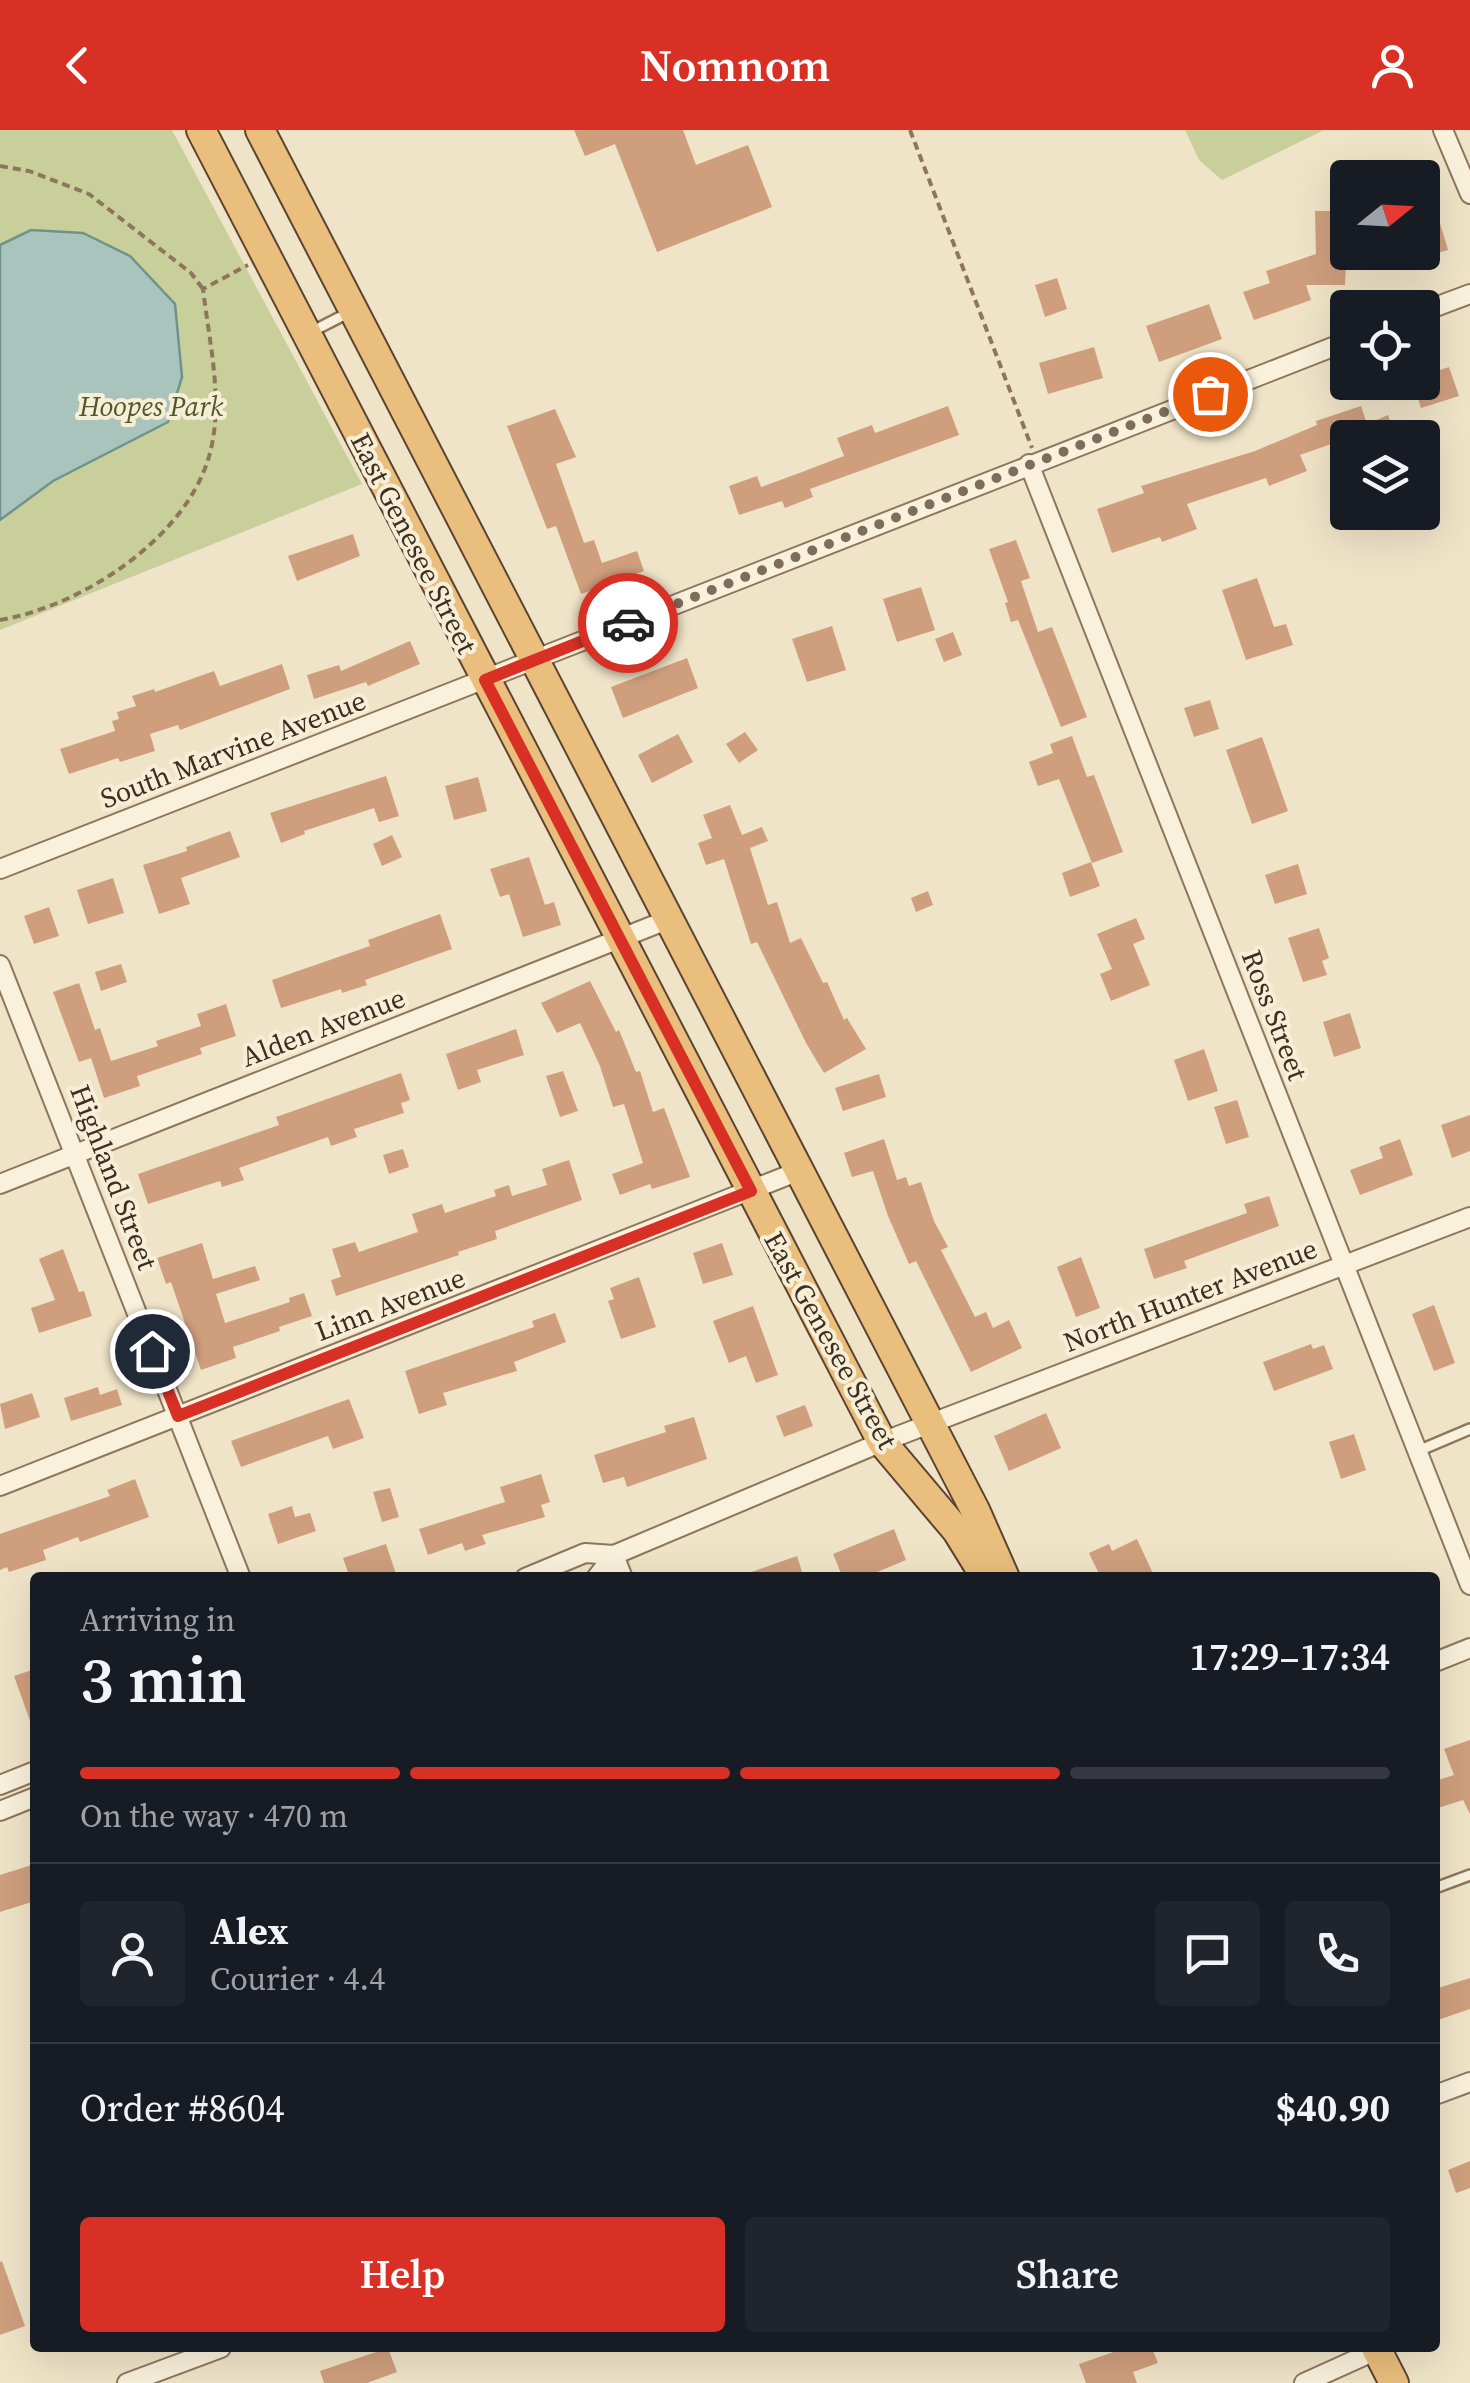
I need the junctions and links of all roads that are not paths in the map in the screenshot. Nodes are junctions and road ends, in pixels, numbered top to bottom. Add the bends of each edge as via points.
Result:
1 (200, 130) edge
2 (260, 130) edge
3 (1443, 130) edge
4 (1470, 194) edge
5 (1470, 294) edge
6 (1440, 305) edge
7 (354, 310) junction
8 (306, 334) junction
9 (1330, 348) edge
10 (1033, 463) junction
11 (535, 661) junction
12 (485, 680) junction
13 (0, 869) edge
14 (667, 920) junction
15 (619, 940) junction
16 (0, 964) edge
17 (75, 1154) junction
18 (799, 1171) junction
19 (0, 1184) edge
20 (751, 1191) junction
21 (1470, 1217) edge
22 (1344, 1266) junction
23 (178, 1416) junction
24 (929, 1424) junction
25 (1470, 1429) edge
26 (882, 1442) junction
27 (1418, 1451) junction
28 (0, 1486) edge
29 (614, 1555) junction
30 (239, 1572) edge
31 (541, 1572) edge
32 (601, 1572) edge
33 (621, 1572) edge
34 (982, 1572) edge
35 (1002, 1572) edge
36 (1470, 1586) edge
37 (1470, 1648) edge
38 (1440, 1660) edge
39 (30, 1774) edge
40 (0, 1785) edge
41 (30, 1799) edge
42 (0, 1811) edge
43 (1470, 1875) edge
44 (1440, 1886) edge
45 (1470, 2082) edge
46 (1440, 2093) edge
47 (210, 2352) edge
48 (1371, 2352) edge
49 (1378, 2352) edge
50 (126, 2383) edge
51 (1304, 2383) edge
52 (1394, 2383) edge

1 - 8 highway, East Genesee Street
2 - 7 highway, East Genesee Street
3 - 4 street
5 - 6 street
7 - 8 lane
7 - 11 highway, East Genesee Street
8 - 12 highway, East Genesee Street
9 - 10 street, South Marvine Avenue
10 - 11 street, South Marvine Avenue
10 - 22 street, Ross Street
11 - 12 street, South Marvine Avenue
11 - 14 highway, East Genesee Street
12 - 13 street, South Marvine Avenue
12 - 15 highway, East Genesee Street
14 - 15 street, Alden Avenue
14 - 18 highway, East Genesee Street
15 - 17 street, Alden Avenue
15 - 20 highway, East Genesee Street
16 - 17 street, Highland Street
17 - 19 street, Alden Avenue
17 - 23 street, Highland Street
18 - 20 street, Linn Avenue
18 - 24 highway, East Genesee Street
20 - 23 street, Linn Avenue
20 - 26 highway, East Genesee Street
21 - 22 street, North Hunter Avenue
22 - 24 street, North Hunter Avenue
22 - 27 street, Ross Street
23 - 28 street, Linn Avenue
23 - 30 street, Highland Street
24 - 26 street, North Hunter Avenue
24 - 35 highway, East Genesee Street
25 - 27 lane
26 - 29 street, North Hunter Avenue
26 - 34 highway, East Genesee Street
27 - 36 street, Ross Street
29 - 31 street via 585,1554
29 - 32 street
29 - 33 street
37 - 38 street
39 - 40 street
41 - 42 street
43 - 44 lane
45 - 46 street
47 - 50 street
48 - 51 street
49 - 52 highway

